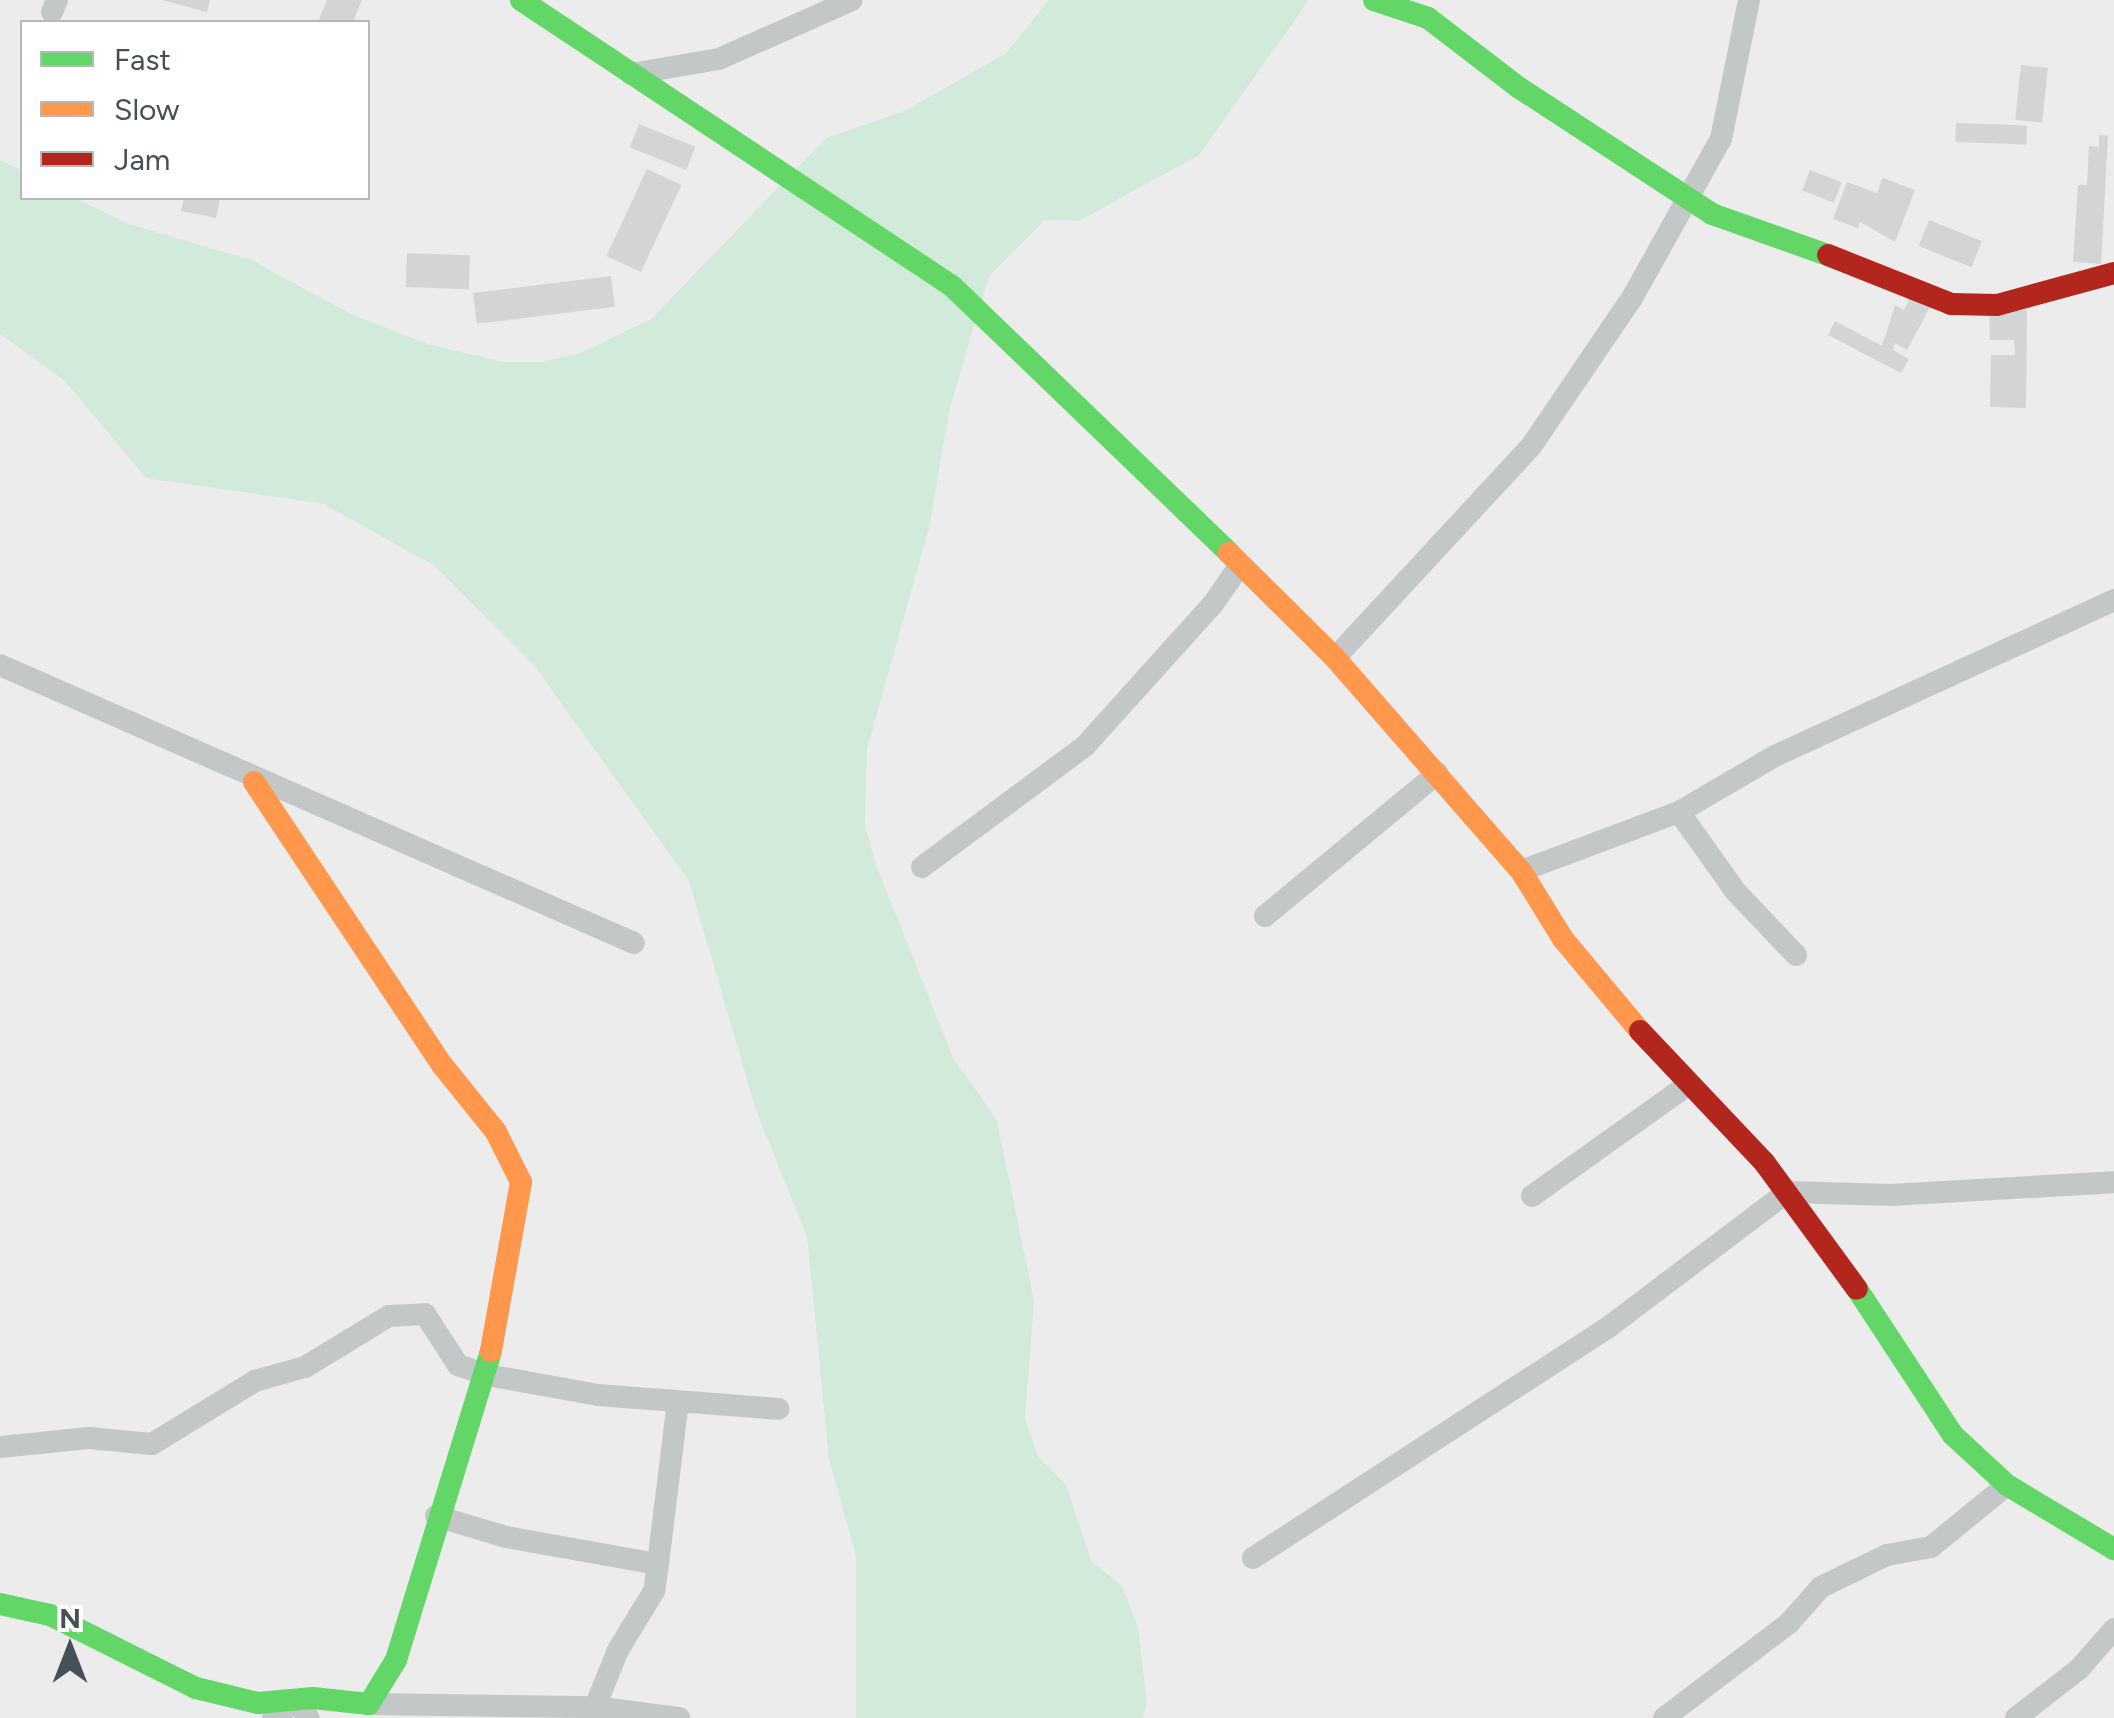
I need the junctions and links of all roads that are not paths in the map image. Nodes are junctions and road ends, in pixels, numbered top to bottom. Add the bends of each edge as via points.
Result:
1 (521, 0) edge
2 (852, 0) edge
3 (1374, 0) edge
4 (1749, 0) edge
5 (631, 74) junction
6 (1688, 194) junction
7 (2114, 273) edge
8 (1238, 568) junction
9 (2114, 600) edge
10 (1335, 658) junction
11 (0, 665) edge
12 (1438, 773) junction
13 (254, 782) junction
14 (1679, 812) junction
15 (922, 867) dead end
16 (1520, 870) junction
17 (1265, 916) dead end
18 (634, 943) dead end
19 (1796, 955) dead end
20 (1686, 1086) junction
21 (2114, 1182) edge
22 (1786, 1192) junction
23 (1532, 1196) dead end
24 (487, 1375) junction
25 (678, 1402) junction
26 (778, 1408) dead end
27 (0, 1447) edge
28 (2007, 1484) junction
29 (436, 1516) junction
30 (2114, 1549) edge
31 (1253, 1558) dead end
32 (658, 1564) junction
33 (0, 1604) edge
34 (2114, 1629) edge
35 (370, 1704) junction
36 (595, 1707) junction
37 (302, 1709) edge
38 (274, 1718) edge
39 (679, 1718) edge
40 (1664, 1718) edge
41 (2016, 1718) edge

1 - 5 street
2 - 5 street via 719,59
3 - 6 street via 1428,18 1518,87
4 - 6 street via 1721,139
5 - 8 street via 952,286
6 - 7 street via 1712,214 1951,304 2011,302
6 - 10 street via 1632,298 1532,444
8 - 10 street
8 - 15 street via 1085,746
9 - 14 street via 1775,756
10 - 12 street
11 - 13 street via 223,758
12 - 16 street
12 - 17 street
13 - 18 street via 449,858
13 - 24 street via 442,1066 496,1132 521,1182
14 - 16 street
14 - 19 street via 1736,892
16 - 20 street via 1563,939
20 - 22 street via 1742,1136
20 - 23 street
21 - 22 street via 1890,1195
22 - 28 street via 1911,1363 1934,1412
22 - 31 street via 1610,1326
24 - 25 street
24 - 27 street via 458,1365 425,1314 389,1316 304,1367 255,1381 152,1444 88,1438
24 - 29 street
25 - 26 street
25 - 32 street
28 - 30 street
28 - 40 street via 1931,1547 1887,1556 1820,1587 1789,1623
29 - 32 street via 506,1537
29 - 35 street via 396,1660
32 - 36 street via 654,1591 618,1650
33 - 37 street via 50,1615 196,1688
34 - 41 street via 2079,1670
35 - 36 street
35 - 37 street
36 - 39 street
37 - 38 street

